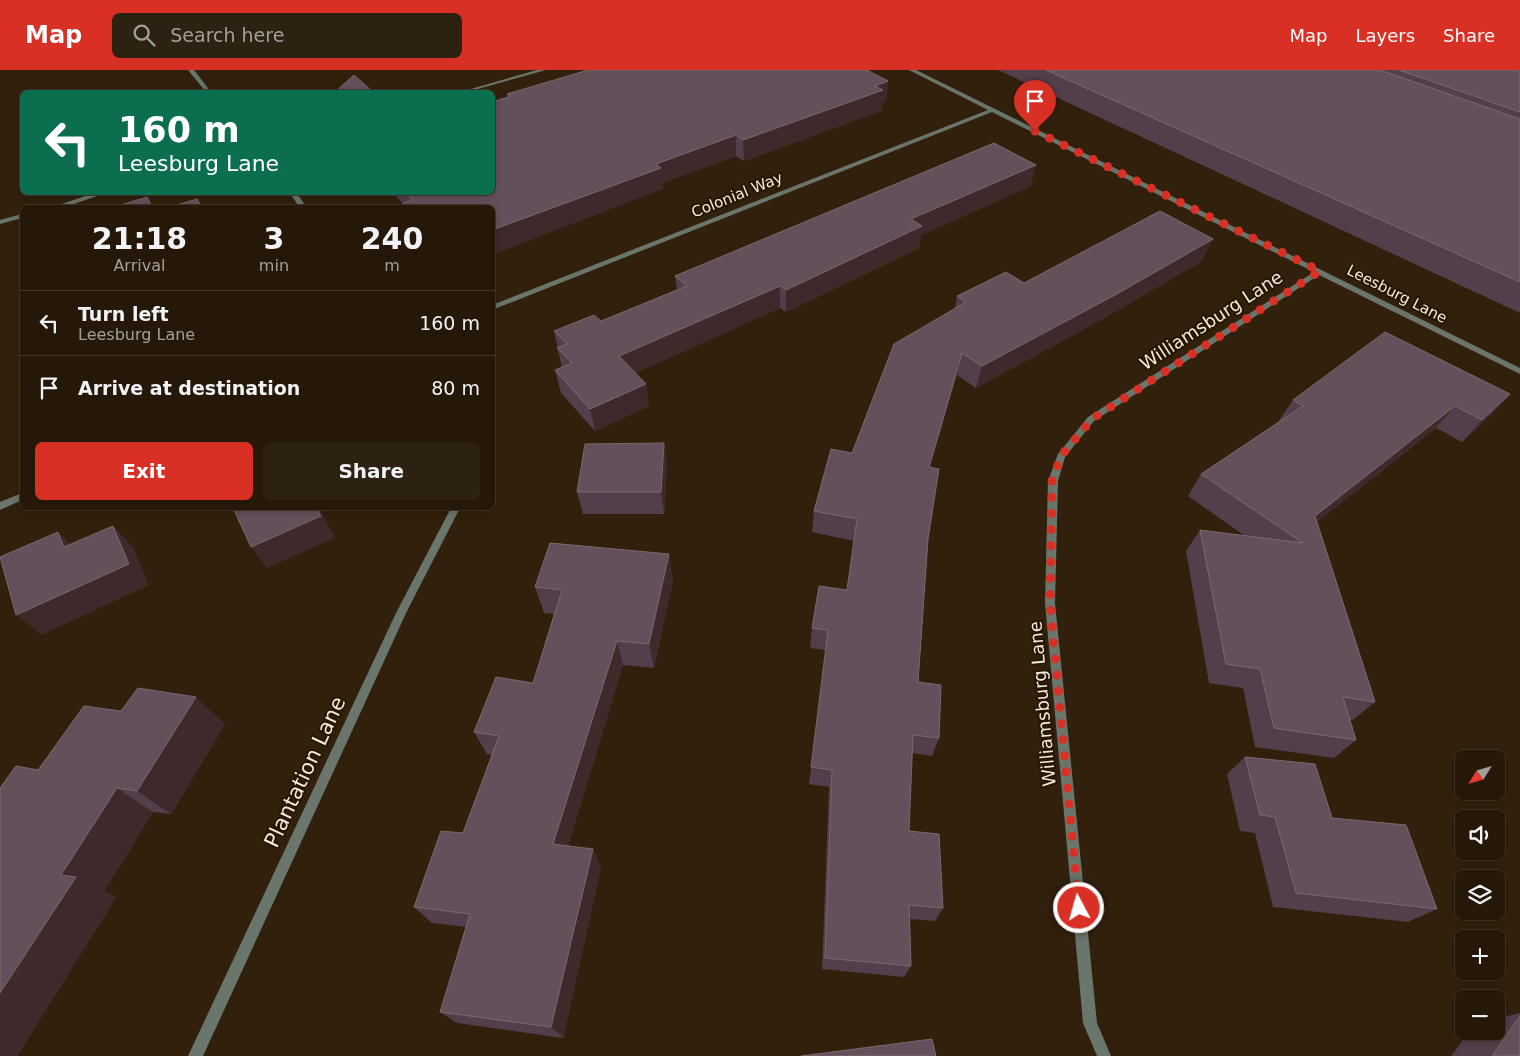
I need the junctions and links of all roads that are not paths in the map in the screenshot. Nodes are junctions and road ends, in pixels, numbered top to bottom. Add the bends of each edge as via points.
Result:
1 (191, 70) edge
2 (543, 70) edge
3 (912, 70) edge
4 (208, 90) edge
5 (470, 90) edge
6 (992, 110) junction
7 (96, 195) edge
8 (63, 205) edge
9 (20, 217) edge
10 (0, 222) edge
11 (1320, 271) junction
12 (495, 307) edge
13 (1520, 372) edge
14 (20, 497) edge
15 (0, 506) edge
16 (454, 510) edge
17 (195, 1056) edge
18 (1104, 1056) edge

1 - 4 street
2 - 5 street
3 - 6 street, Leesburg Lane
6 - 11 street, Leesburg Lane
6 - 12 street, Colonial Way
7 - 8 street
9 - 10 street
11 - 13 street, Leesburg Lane
11 - 18 street, Williamsburg Lane via 1092,419 1061,456 1052,481 1050,603 1090,1023
14 - 15 street
16 - 17 street, Plantation Lane via 402,611

